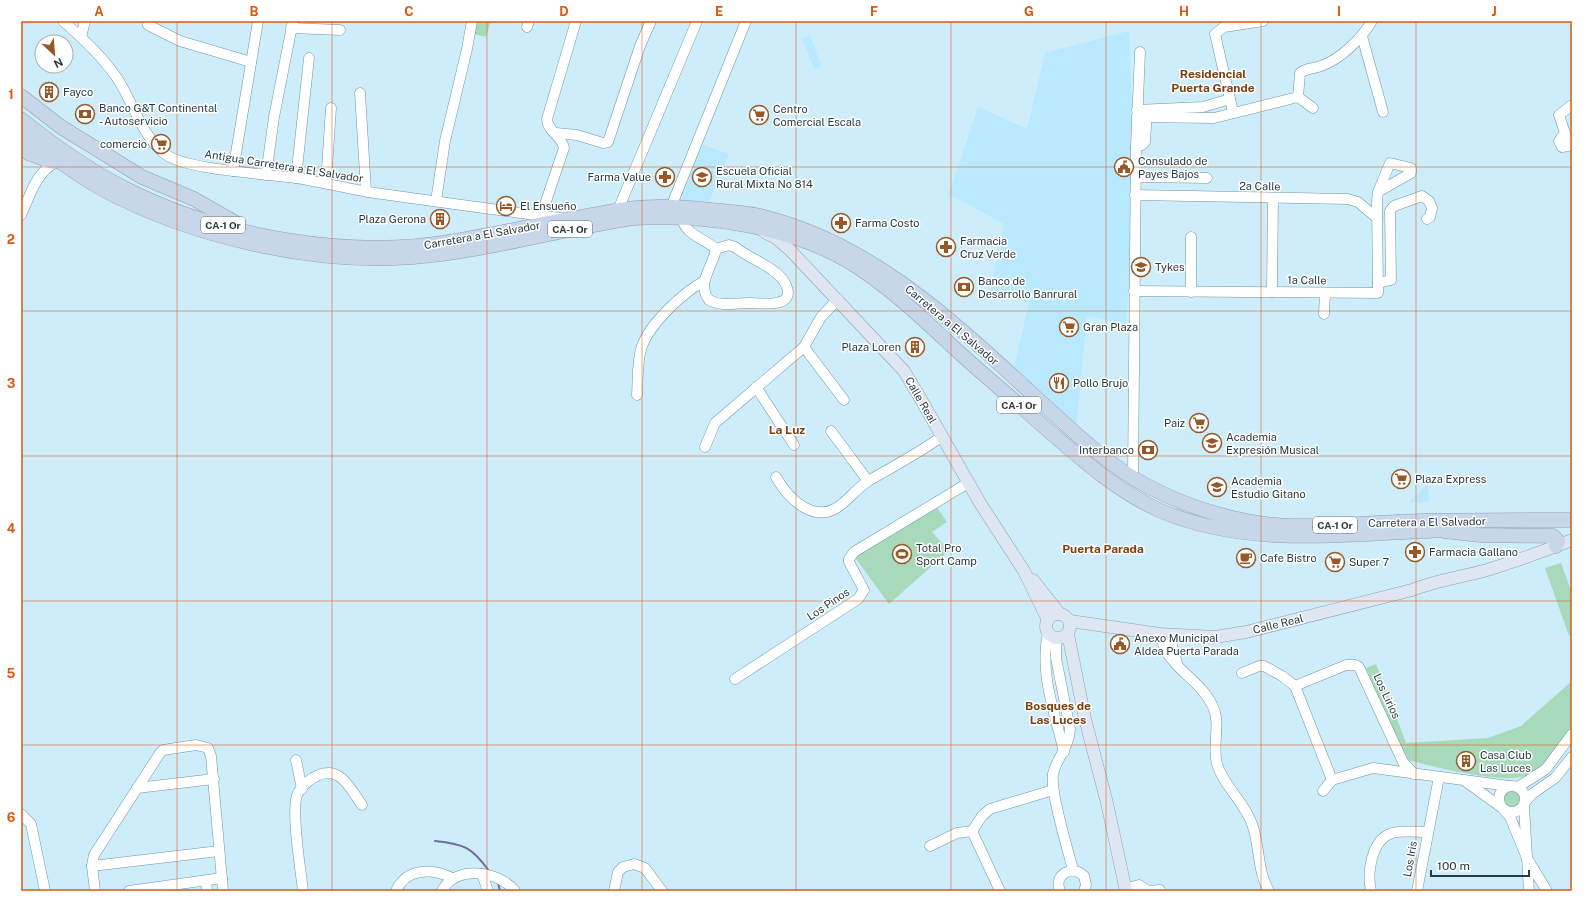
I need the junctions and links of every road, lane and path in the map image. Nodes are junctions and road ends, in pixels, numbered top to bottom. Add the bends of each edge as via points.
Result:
1 (63, 21) edge
2 (85, 21) edge
3 (258, 21) edge
4 (472, 21) edge
5 (576, 21) edge
6 (651, 21) edge
7 (697, 21) edge
8 (746, 21) edge
9 (1263, 21) edge
10 (1372, 21) edge
11 (148, 25) dead end
12 (292, 25) edge
13 (340, 30) dead end
14 (1362, 36) junction
15 (81, 37) junction
16 (1140, 52) dead end
17 (309, 58) dead end
18 (251, 62) junction
19 (360, 93) dead end
20 (21, 96) edge
21 (1298, 97) junction
22 (1230, 99) junction
23 (1572, 105) edge
24 (331, 108) dead end
25 (1313, 108) dead end
26 (1233, 112) junction
27 (1383, 112) dead end
28 (1142, 113) junction
29 (21, 119) edge
30 (556, 133) junction
31 (1565, 133) dead end
32 (21, 134) edge
33 (21, 147) edge
34 (36, 156) junction
35 (61, 164) junction
36 (233, 171) junction
37 (40, 174) junction
38 (266, 174) junction
39 (1136, 177) junction
40 (296, 178) junction
41 (1207, 178) dead end
42 (326, 183) junction
43 (366, 191) junction
44 (1378, 192) dead end
45 (1135, 195) junction
46 (1273, 198) junction
47 (436, 201) junction
48 (671, 207) junction
49 (618, 210) junction
50 (21, 215) edge
51 (682, 218) junction
52 (1377, 218) junction
53 (700, 219) junction
54 (1427, 219) dead end
55 (538, 221) junction
56 (258, 235) junction
57 (699, 237) junction
58 (1191, 237) dead end
59 (794, 245) junction
60 (716, 249) junction
61 (704, 281) junction
62 (1378, 283) junction
63 (1134, 291) junction
64 (1191, 292) junction
65 (1272, 292) junction
66 (1325, 293) junction
67 (838, 300) junction
68 (1324, 314) dead end
69 (804, 347) junction
70 (756, 387) junction
71 (637, 395) dead end
72 (844, 400) dead end
73 (831, 430) dead end
74 (942, 437) junction
75 (794, 445) dead end
76 (706, 447) dead end
77 (776, 477) dead end
78 (1133, 477) junction
79 (868, 481) junction
80 (968, 482) junction
81 (1572, 512) edge
82 (1572, 520) edge
83 (1437, 526) junction
84 (1572, 528) edge
85 (1572, 540) edge
86 (1572, 545) edge
87 (1572, 548) edge
88 (1554, 549) junction
89 (1024, 571) junction
90 (1412, 590) junction
91 (1059, 613) junction
92 (1048, 620) junction
93 (1070, 621) junction
94 (1087, 623) junction
95 (1164, 635) junction
96 (1061, 637) junction
97 (1242, 672) dead end
98 (735, 679) dead end
99 (1295, 686) junction
100 (1572, 734) edge
101 (1561, 750) junction
102 (1572, 752) edge
103 (1399, 753) junction
104 (1572, 757) edge
105 (296, 760) dead end
106 (1389, 770) junction
107 (1414, 774) junction
108 (1439, 777) junction
109 (214, 779) junction
110 (1463, 779) junction
111 (1332, 780) junction
112 (1514, 787) junction
113 (137, 788) junction
114 (302, 789) junction
115 (1053, 790) junction
116 (1323, 791) dead end
117 (1525, 804) junction
118 (362, 805) dead end
119 (1503, 808) junction
120 (21, 814) edge
121 (972, 831) junction
122 (1427, 832) junction
123 (930, 846) dead end
124 (219, 851) junction
125 (1527, 858) junction
126 (92, 866) junction
127 (1073, 870) junction
128 (482, 874) junction
129 (222, 878) junction
130 (452, 878) junction
131 (206, 886) edge
132 (1126, 890) edge
133 (1160, 890) dead end
134 (45, 891) edge
135 (95, 891) edge
136 (129, 891) edge
137 (223, 891) edge
138 (303, 891) edge
139 (396, 891) edge
140 (442, 891) edge
141 (488, 891) edge
142 (515, 891) edge
143 (614, 891) edge
144 (662, 891) edge
145 (1000, 891) edge
146 (1059, 891) edge
147 (1084, 891) edge
148 (1269, 891) edge
149 (1371, 891) edge
150 (1417, 891) edge
151 (1529, 891) edge
152 (1547, 891) edge

1 - 15 street, Antigua Carretera a El Salvador
2 - 15 street
3 - 18 street
4 - 47 street via 445,141
5 - 30 street via 547,119 547,125
6 - 30 street via 608,142
7 - 49 street
8 - 48 street
9 - 22 street via 1224,27 1215,34
10 - 14 street
11 - 18 street via 180,41
12 - 13 street
12 - 38 street
14 - 21 street via 1325,64 1300,73
14 - 27 street
15 - 36 street, Antigua Carretera a El Salvador via 118,79 149,136 164,154 180,161
16 - 28 street
17 - 40 street
18 - 36 street
19 - 43 street
20 - 56 highway via 62,127 142,177 194,199
21 - 25 street
21 - 26 street
22 - 26 street
22 - 28 street via 1203,107
23 - 31 street via 1559,115
24 - 42 street
26 - 28 street via 1206,119
28 - 39 street via 1144,143 1136,147
29 - 56 highway, Carretera a El Salvador / CA-1 Or via 78,161 127,190 179,211
30 - 55 street via 564,148
32 - 35 highway, Carretera a El Salvador / CA-1 Or
33 - 34 highway
34 - 35 highway
34 - 37 street
35 - 37 street via 46,167
35 - 51 highway, Carretera a El Salvador / CA-1 Or via 118,197 202,230 252,244 337,257 414,257 606,222 656,217
36 - 38 street, Antigua Carretera a El Salvador
37 - 50 street
38 - 40 street, Antigua Carretera a El Salvador
39 - 41 street
39 - 45 street
40 - 42 street, Antigua Carretera a El Salvador
42 - 43 street, Antigua Carretera a El Salvador
43 - 47 street, Antigua Carretera a El Salvador
44 - 52 street
45 - 46 street, 2a Calle
45 - 63 street
46 - 52 street, 2a Calle via 1352,200
46 - 65 street
47 - 55 street, Antigua Carretera a El Salvador
48 - 49 highway, Carretera a El Salvador / CA-1 Or
48 - 78 highway, Carretera a El Salvador / CA-1 Or via 764,217 817,235 870,261 929,303 1089,445
49 - 55 highway, Carretera a El Salvador / CA-1 Or via 568,220
51 - 53 highway, Carretera a El Salvador / CA-1 Or
51 - 57 street via 683,226
52 - 62 street
53 - 57 street
53 - 59 highway, Carretera a El Salvador / CA-1 Or via 754,227
54 - 62 street via 1432,208 1426,198 1418,196 1410,205 1394,206 1389,212 1391,280
55 - 56 highway, Carretera a El Salvador / CA-1 Or via 449,242 410,247 338,247
57 - 60 street
58 - 64 street
59 - 67 main road, Calle Real
59 - 83 highway, Carretera a El Salvador / CA-1 Or via 813,243 848,261 873,278 1084,462 1120,488 1160,510 1210,526 1271,536 1305,536
60 - 61 street via 714,261
60 - 61 street via 729,245 735,247 775,272 786,284 786,297 782,301 770,304 715,303 706,296
61 - 71 street via 683,297 648,333 642,347
62 - 66 street, 1a Calle via 1378,293
63 - 64 street, 1a Calle
63 - 78 street
64 - 65 street, 1a Calle
65 - 66 street, 1a Calle
66 - 68 street
67 - 69 street via 822,317
67 - 74 main road, Calle Real via 904,372
69 - 70 street
69 - 72 street
70 - 75 street
70 - 76 street via 715,424
73 - 79 street
74 - 79 street
74 - 80 main road, Calle Real
77 - 79 street via 793,501 812,512 833,510 841,506
78 - 83 highway, Carretera a El Salvador / CA-1 Or via 1152,489 1187,503 1214,512 1272,524
80 - 89 main road, Calle Real
80 - 98 street, Los Pinos via 854,552 849,562 864,590 858,599
81 - 83 highway via 1448,516
82 - 83 highway, Carretera a El Salvador / CA-1 Or
83 - 84 highway, Carretera a El Salvador / CA-1 Or
83 - 88 highway via 1480,535 1553,536 1558,541
85 - 88 main road, Calle Real
86 - 88 main road
87 - 90 main road, Calle Real via 1516,568 1475,579 1432,589
88 - 90 main road, Calle Real
89 - 91 main road, Calle Real via 1037,583
89 - 92 main road, Calle Real
90 - 95 main road, Calle Real via 1246,632 1215,636
91 - 92 main road via 1052,615
91 - 93 main road
92 - 96 main road via 1046,626
93 - 94 main road, Calle Real
93 - 96 main road via 1071,628
94 - 95 main road, Calle Real
94 - 96 main road via 1076,626 1072,634
95 - 148 street via 1164,648 1201,689 1214,708 1214,748 1218,764 1227,785 1252,822 1263,877
96 - 115 street via 1045,651 1048,688 1064,752 1053,774
96 - 132 main road via 1076,675
97 - 99 street via 1264,666
99 - 103 street, Los Lirios via 1346,664 1355,664 1362,670
99 - 111 street
100 - 101 street
101 - 102 street
101 - 112 street via 1546,769
103 - 106 street via 1398,764
103 - 107 street, Los Lirios
104 - 117 street via 1555,778 1532,794
105 - 114 street
106 - 107 street
106 - 111 street via 1373,768
107 - 108 street
108 - 110 street
108 - 122 street, Los Iris
109 - 113 street
109 - 113 street via 208,748 196,745 163,750
109 - 124 street
110 - 112 street
110 - 119 street
111 - 116 street
112 - 117 street via 1524,793
112 - 119 street via 1500,794
113 - 126 street via 94,855
114 - 118 street via 314,777 326,772 342,777
114 - 138 street via 298,794 295,810
115 - 121 street via 990,809
115 - 127 street
117 - 119 street via 1517,812 1508,812
117 - 125 street
119 - 125 street via 1510,817
120 - 134 street via 31,824
121 - 123 street via 957,833
121 - 145 street
122 - 149 street, Los Iris via 1397,832 1384,838 1372,861 1369,878
122 - 150 street, Los Iris
124 - 126 street
124 - 129 street
125 - 151 street
125 - 152 street
126 - 135 street
127 - 146 street via 1061,876
127 - 147 street via 1084,876
128 - 130 street via 465,874
128 - 141 street
128 - 142 street via 501,879
129 - 131 street
129 - 137 street
130 - 139 street via 441,872 415,872 405,878
130 - 140 street
131 - 136 street
132 - 133 street via 1139,885 1148,891
143 - 144 street via 618,872 626,865 634,864 645,868

